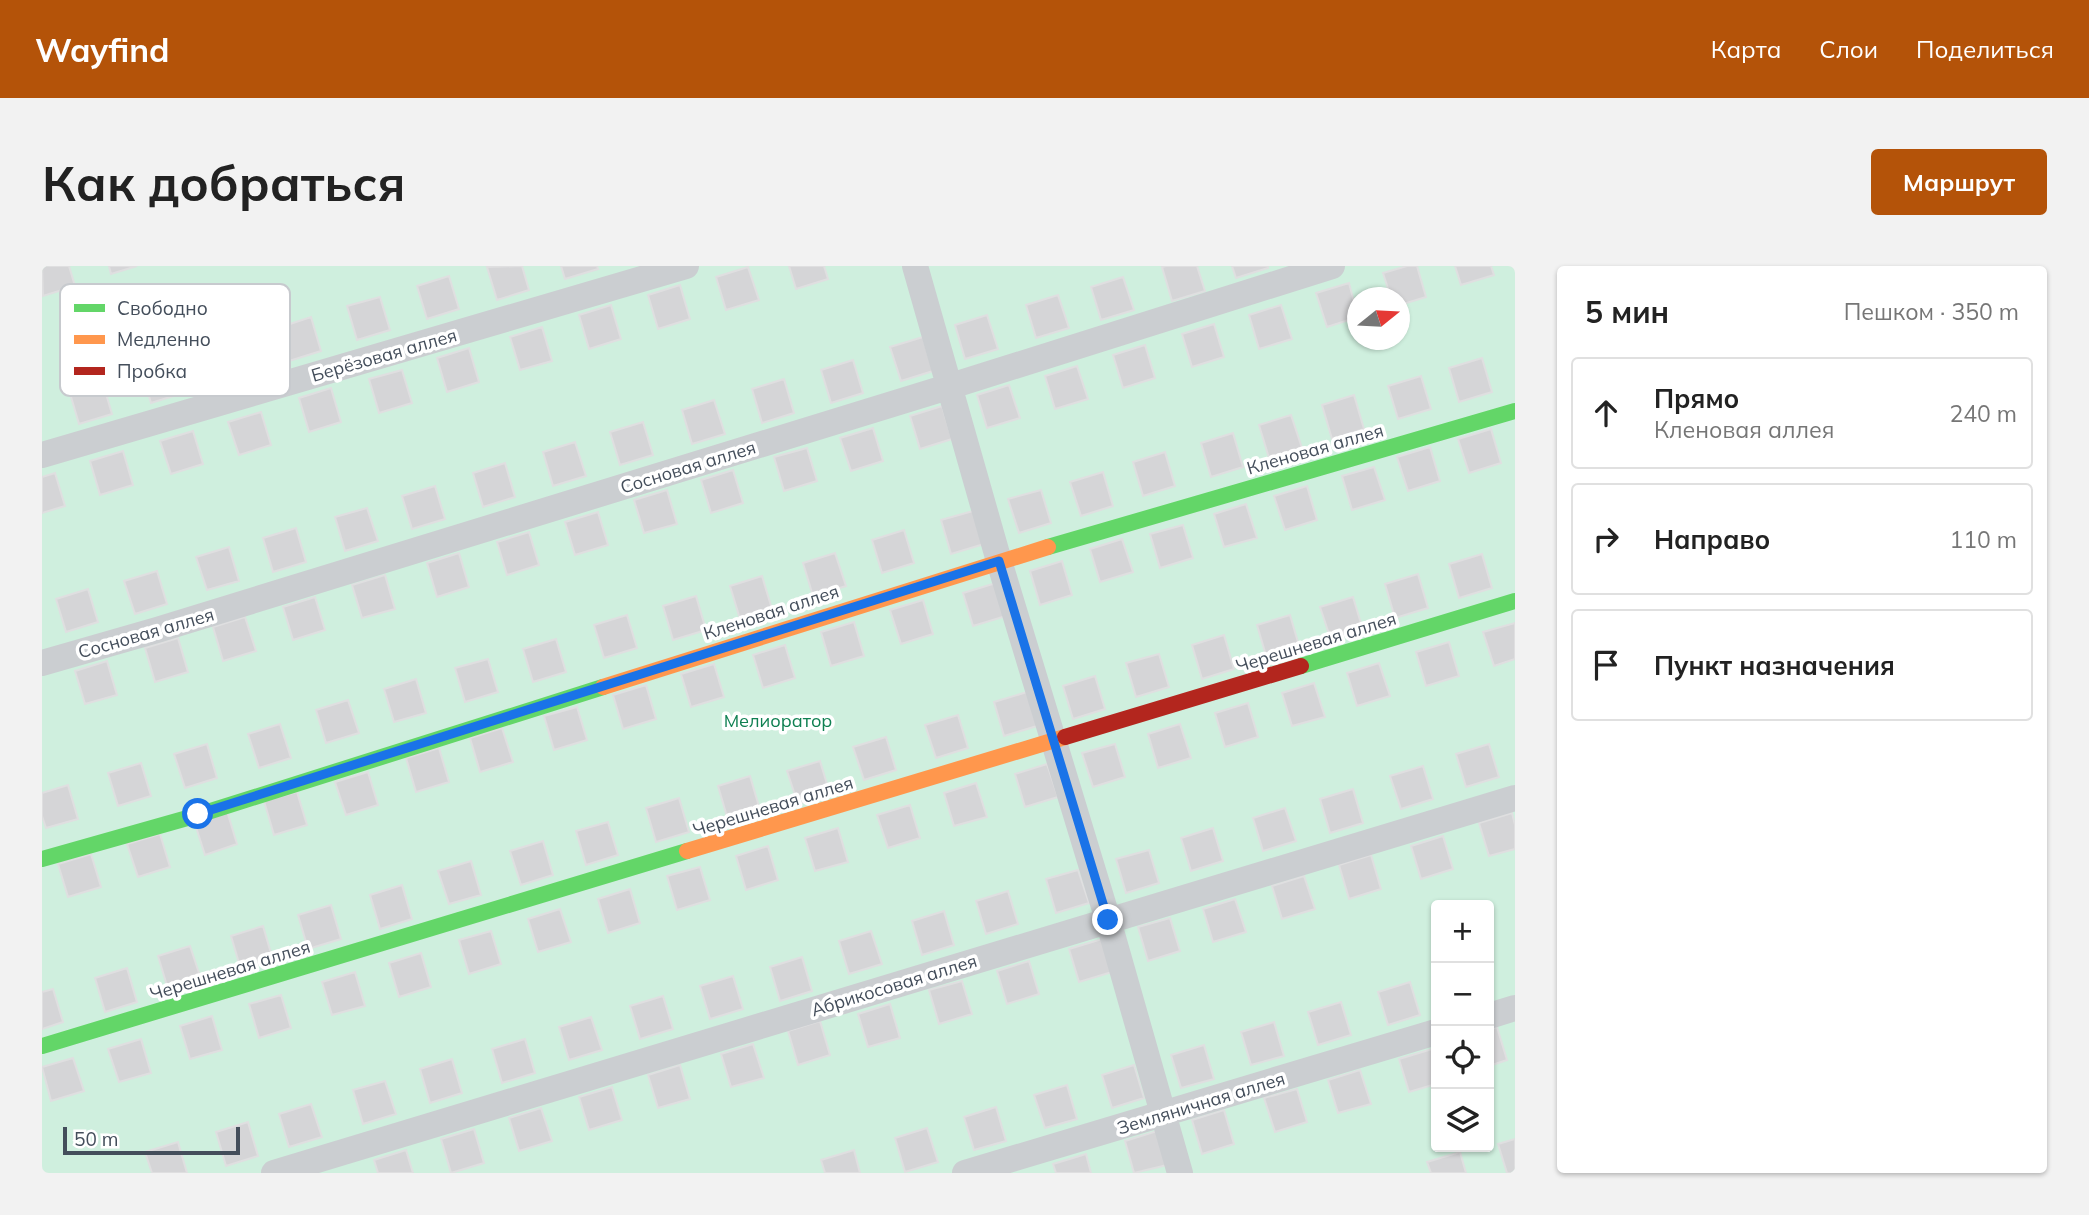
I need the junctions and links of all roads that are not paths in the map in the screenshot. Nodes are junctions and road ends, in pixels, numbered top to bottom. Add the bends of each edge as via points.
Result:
1 (686, 266) edge
2 (915, 266) edge
3 (1332, 266) edge
4 (290, 382) edge
5 (951, 386) junction
6 (243, 396) edge
7 (1515, 411) edge
8 (42, 455) edge
9 (999, 561) junction
10 (1515, 601) edge
11 (42, 663) edge
12 (1053, 742) junction
13 (1515, 797) edge
14 (42, 859) edge
15 (1108, 920) junction
16 (1515, 1008) edge
17 (1494, 1014) edge
18 (1431, 1034) edge
19 (42, 1046) edge
20 (1164, 1114) junction
21 (274, 1173) edge
22 (965, 1173) edge
23 (1180, 1173) edge

1 - 4 street, Берёзовая аллея
2 - 5 street
3 - 5 street, Сосновая аллея
5 - 9 street
5 - 11 street, Сосновая аллея
6 - 8 street, Берёзовая аллея
7 - 9 street, Кленовая аллея
9 - 12 street
9 - 14 street, Кленовая аллея
10 - 12 street, Черешневая аллея
12 - 15 street
12 - 19 street, Черешневая аллея
13 - 15 street, Абрикосовая аллея
15 - 20 street
15 - 21 street, Абрикосовая аллея
16 - 17 street
18 - 20 street, Земляничная аллея
20 - 22 street, Земляничная аллея
20 - 23 street

